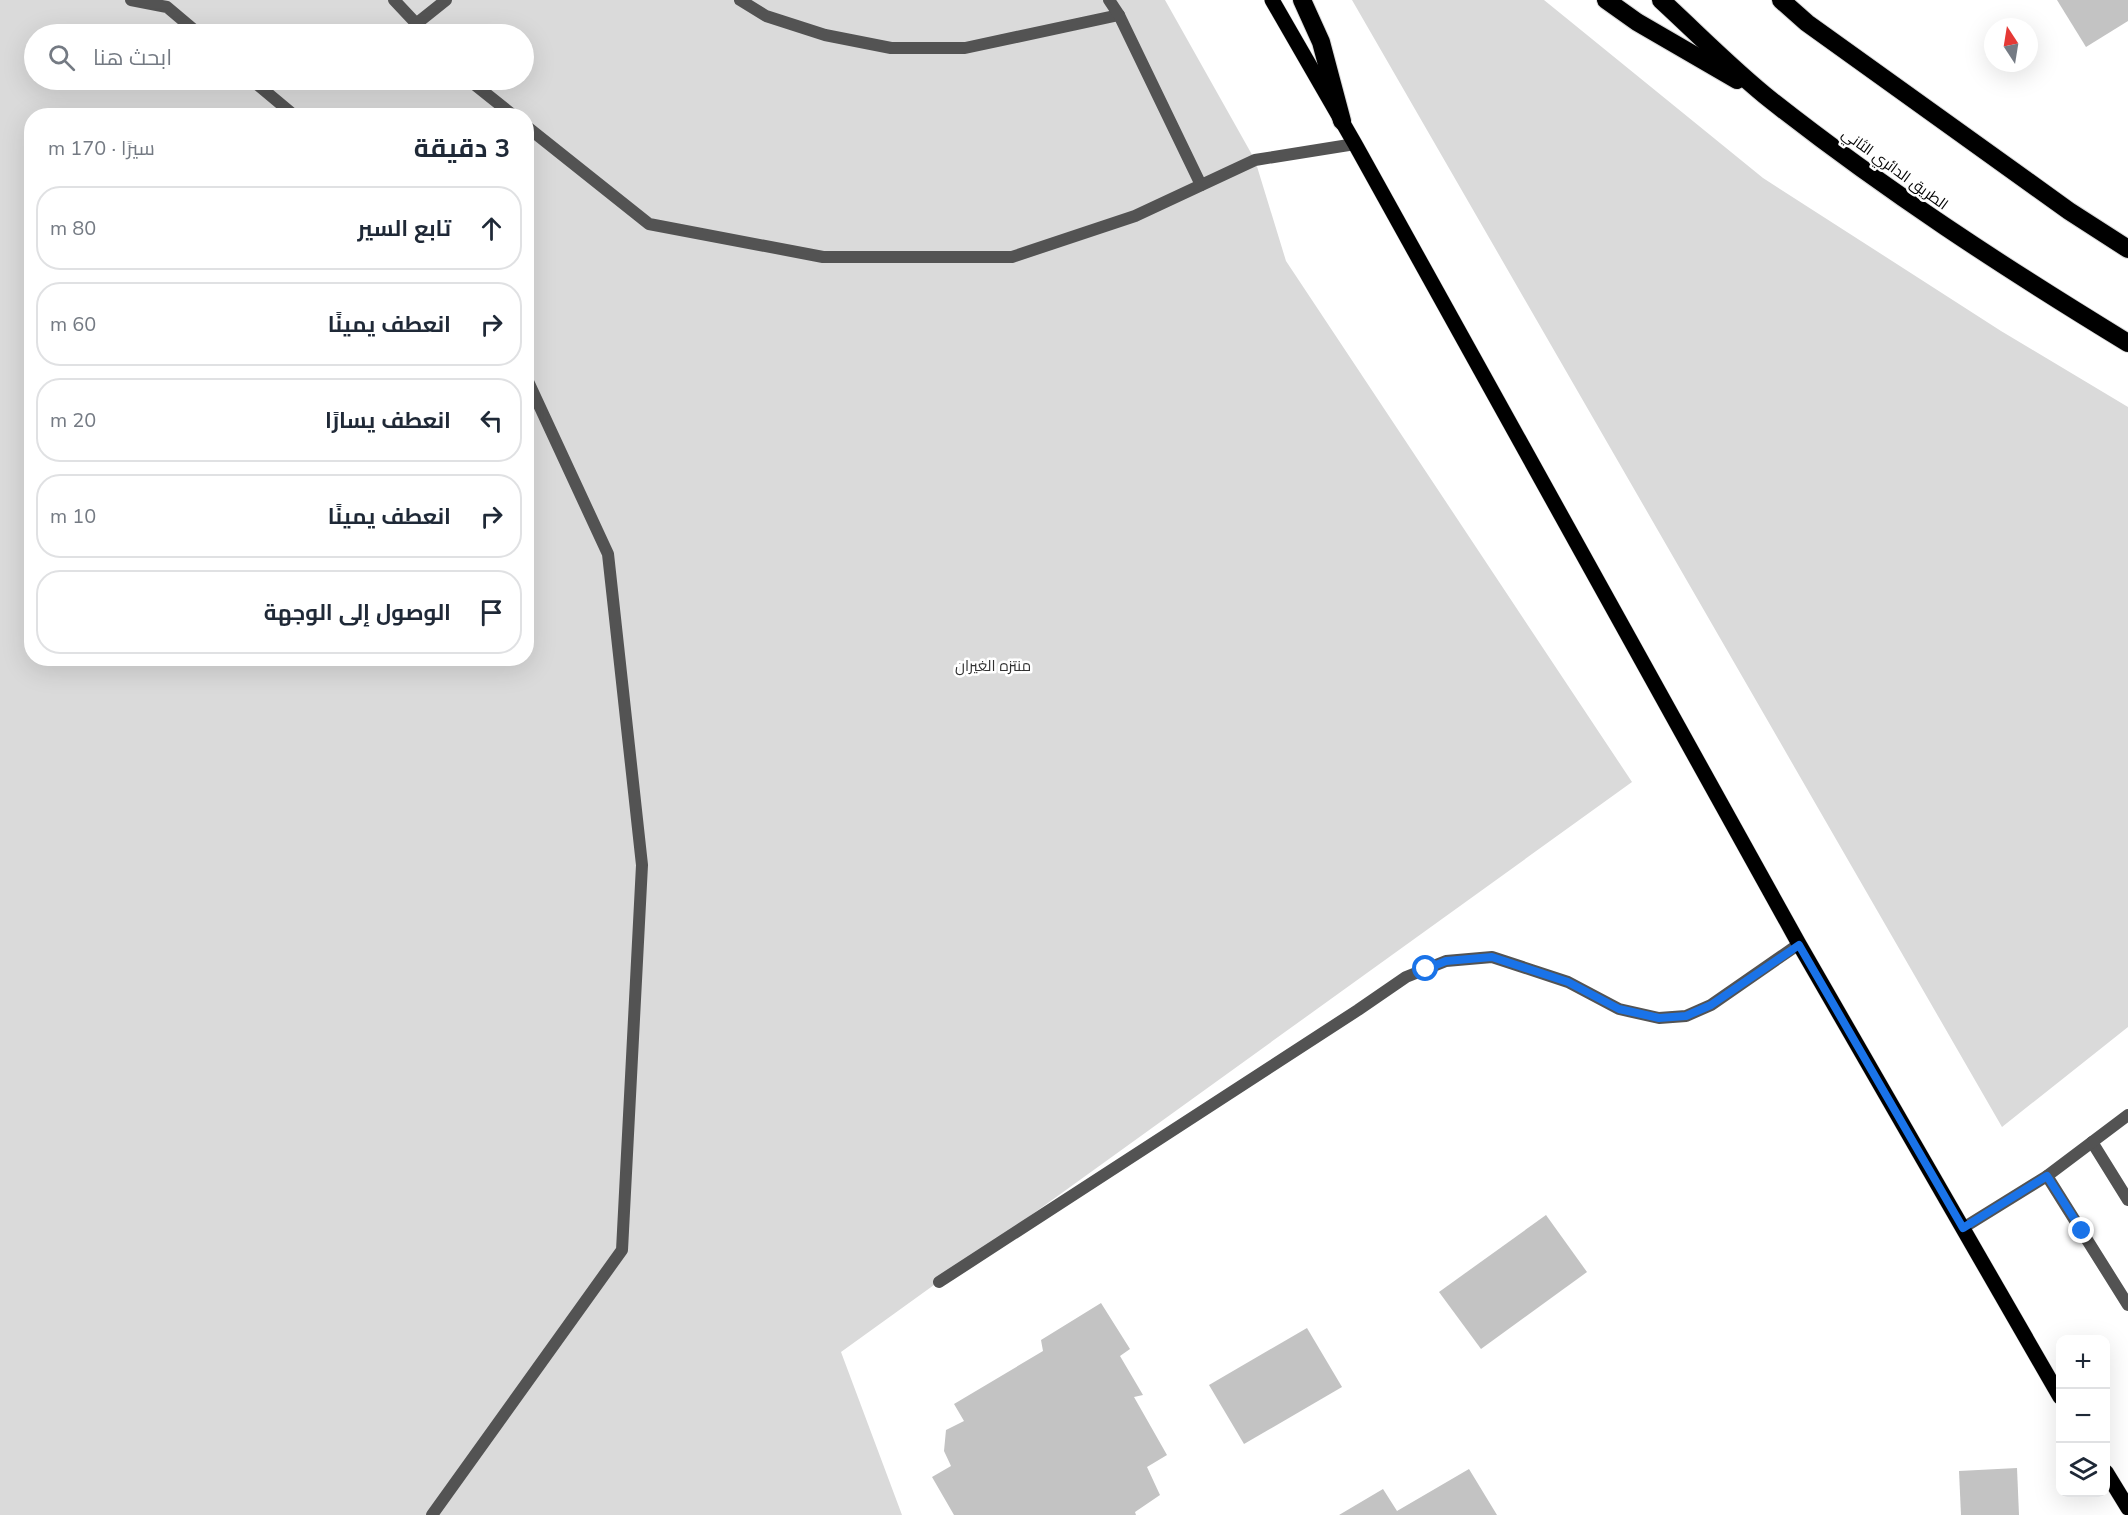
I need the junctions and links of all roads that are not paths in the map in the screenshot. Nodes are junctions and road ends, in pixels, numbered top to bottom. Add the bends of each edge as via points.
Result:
1 (131, 0) edge
2 (394, 0) edge
3 (446, 0) edge
4 (740, 0) edge
5 (1109, 0) edge
6 (1272, 0) edge
7 (1302, 0) edge
8 (1606, 0) edge
9 (1660, 0) edge
10 (1781, 0) edge
11 (1119, 15) junction
12 (187, 24) edge
13 (416, 24) joint
14 (264, 90) edge
15 (482, 90) edge
16 (1770, 99) junction
17 (285, 108) edge
18 (504, 108) edge
19 (1342, 121) junction
20 (534, 132) edge
21 (1355, 144) junction
22 (1201, 185) junction
23 (2128, 249) edge
24 (2128, 343) edge
25 (534, 394) edge
26 (1799, 945) junction
27 (2128, 1115) edge
28 (2092, 1142) junction
29 (2047, 1176) junction
30 (2128, 1200) edge
31 (1963, 1228) junction
32 (939, 1282) dead end
33 (2128, 1305) edge
34 (2056, 1389) edge
35 (2110, 1479) edge
36 (2128, 1508) edge
37 (432, 1515) edge

1 - 12 lane via 167,7
2 - 13 lane
3 - 13 lane
4 - 11 lane via 766,16 825,35 891,48 965,48
5 - 11 lane
6 - 19 main road
7 - 19 highway via 1321,42
8 - 16 highway
9 - 16 highway, الطريق الدائري الثاني
10 - 23 highway via 2069,211
11 - 22 lane
14 - 17 lane
15 - 18 lane
16 - 24 highway, الطريق الدائري الثاني via 1890,191
19 - 21 main road
20 - 22 lane via 649,224 823,257 1012,256 1135,216
21 - 22 lane via 1255,159
21 - 26 main road
25 - 37 lane via 608,554 642,864 622,1250
26 - 31 main road
26 - 32 lane via 1711,1005 1686,1016 1659,1018 1619,1009 1568,982 1492,957 1446,961 1406,977
27 - 28 lane
28 - 29 lane
28 - 30 lane
29 - 31 lane
29 - 33 lane
31 - 34 main road
35 - 36 main road

